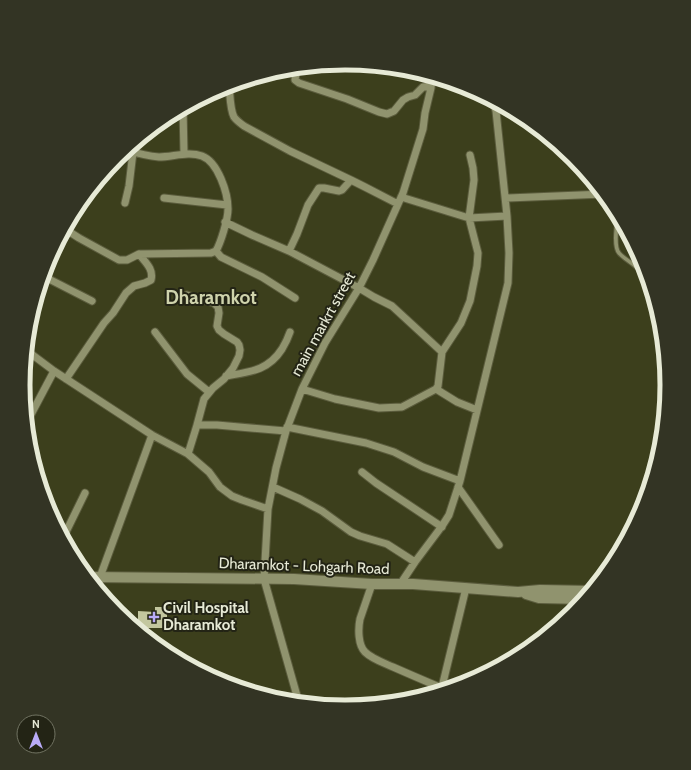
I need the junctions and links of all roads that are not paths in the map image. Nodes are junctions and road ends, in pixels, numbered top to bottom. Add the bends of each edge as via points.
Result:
1 (296, 74) edge
2 (432, 81) edge
3 (431, 87) junction
4 (230, 92) edge
5 (495, 108) edge
6 (183, 115) edge
7 (133, 152) edge
8 (184, 154) junction
9 (129, 155) edge
10 (470, 155) dead end
11 (351, 180) junction
12 (597, 194) edge
13 (401, 197) junction
14 (164, 198) dead end
15 (506, 198) junction
16 (125, 203) dead end
17 (398, 204) junction
18 (227, 205) junction
19 (508, 216) junction
20 (468, 218) junction
21 (225, 222) junction
22 (617, 224) edge
23 (70, 232) edge
24 (216, 251) junction
25 (289, 251) junction
26 (140, 254) junction
27 (636, 267) dead end
28 (49, 279) edge
29 (359, 288) junction
30 (187, 294) dead end
31 (295, 298) dead end
32 (92, 301) dead end
33 (155, 332) dead end
34 (290, 332) dead end
35 (442, 352) junction
36 (32, 354) edge
37 (54, 371) junction
38 (226, 376) junction
39 (66, 378) junction
40 (302, 389) junction
41 (436, 389) junction
42 (209, 392) junction
43 (31, 408) edge
44 (477, 410) junction
45 (197, 425) junction
46 (286, 429) junction
47 (152, 435) junction
48 (188, 454) junction
49 (362, 472) dead end
50 (459, 484) junction
51 (273, 487) junction
52 (85, 493) dead end
53 (268, 509) junction
54 (442, 527) junction
55 (66, 531) edge
56 (499, 545) dead end
57 (415, 562) junction
58 (95, 577) edge
59 (100, 577) junction
60 (264, 579) junction
61 (401, 583) junction
62 (372, 584) junction
63 (466, 588) junction
64 (585, 591) edge
65 (518, 592) junction
66 (578, 599) edge
67 (442, 685) edge
68 (436, 687) edge
69 (297, 697) edge

1 - 3 street via 295,80 300,83 387,114 423,87
2 - 3 street, main markrt street
3 - 13 street, main markrt street via 423,129
4 - 11 street via 232,109 238,122
5 - 15 street
6 - 8 street
7 - 8 street via 160,157
8 - 18 street via 201,155 215,166 223,184
9 - 16 street via 129,186
10 - 20 street via 474,180
11 - 17 street
11 - 25 street via 339,192 320,188 308,205
12 - 15 street
13 - 17 street, main markrt street
13 - 20 street
14 - 18 street
15 - 19 street
17 - 29 street, main markrt street
18 - 21 street
19 - 20 street
19 - 44 street via 508,283
20 - 35 street via 478,253 475,280 461,323
21 - 24 street
21 - 25 street
22 - 27 lane via 616,248
23 - 26 street via 119,260 128,260
24 - 26 street
24 - 31 street via 221,257 262,277
25 - 29 street
26 - 39 street via 151,269 151,280 134,286 126,293
28 - 32 street
29 - 35 street via 392,306
29 - 40 street, main markrt street via 325,343
30 - 38 street via 214,303 219,313 217,326 239,345 240,350 233,368
33 - 42 street via 187,374
34 - 38 street via 282,349 273,360 260,369
35 - 41 street
36 - 37 street
37 - 39 street
37 - 43 street
38 - 42 street
39 - 47 street
40 - 41 street via 379,408 402,407
40 - 46 street, main markrt street
41 - 44 street via 456,402
42 - 45 street via 204,399
44 - 50 street
45 - 46 street
45 - 48 street
46 - 50 street via 366,443 394,452
46 - 51 street, main markrt street
47 - 48 street
47 - 59 street
48 - 53 street via 232,496
49 - 54 street
50 - 54 street via 449,515
50 - 56 street
51 - 53 street, main markrt street
51 - 57 street via 316,508 351,532 387,544
52 - 55 street
53 - 60 street, main markrt street
54 - 57 street
57 - 61 street
58 - 59 street, Dharamkot - Lohgarh Road
59 - 60 street, Dharamkot - Lohgarh Road
60 - 62 street, Dharamkot - Lohgarh Road
60 - 69 street, main markrt street
61 - 62 street, Dharamkot - Lohgarh Road
61 - 63 street, Dharamkot - Lohgarh Road
62 - 68 street via 360,619 361,647 376,659
63 - 65 street, Dharamkot - Lohgarh Road
63 - 67 street
64 - 65 street, Dharamkot - Lohgarh Road
65 - 66 street, Dharamkot - Lohgarh Road via 539,598

